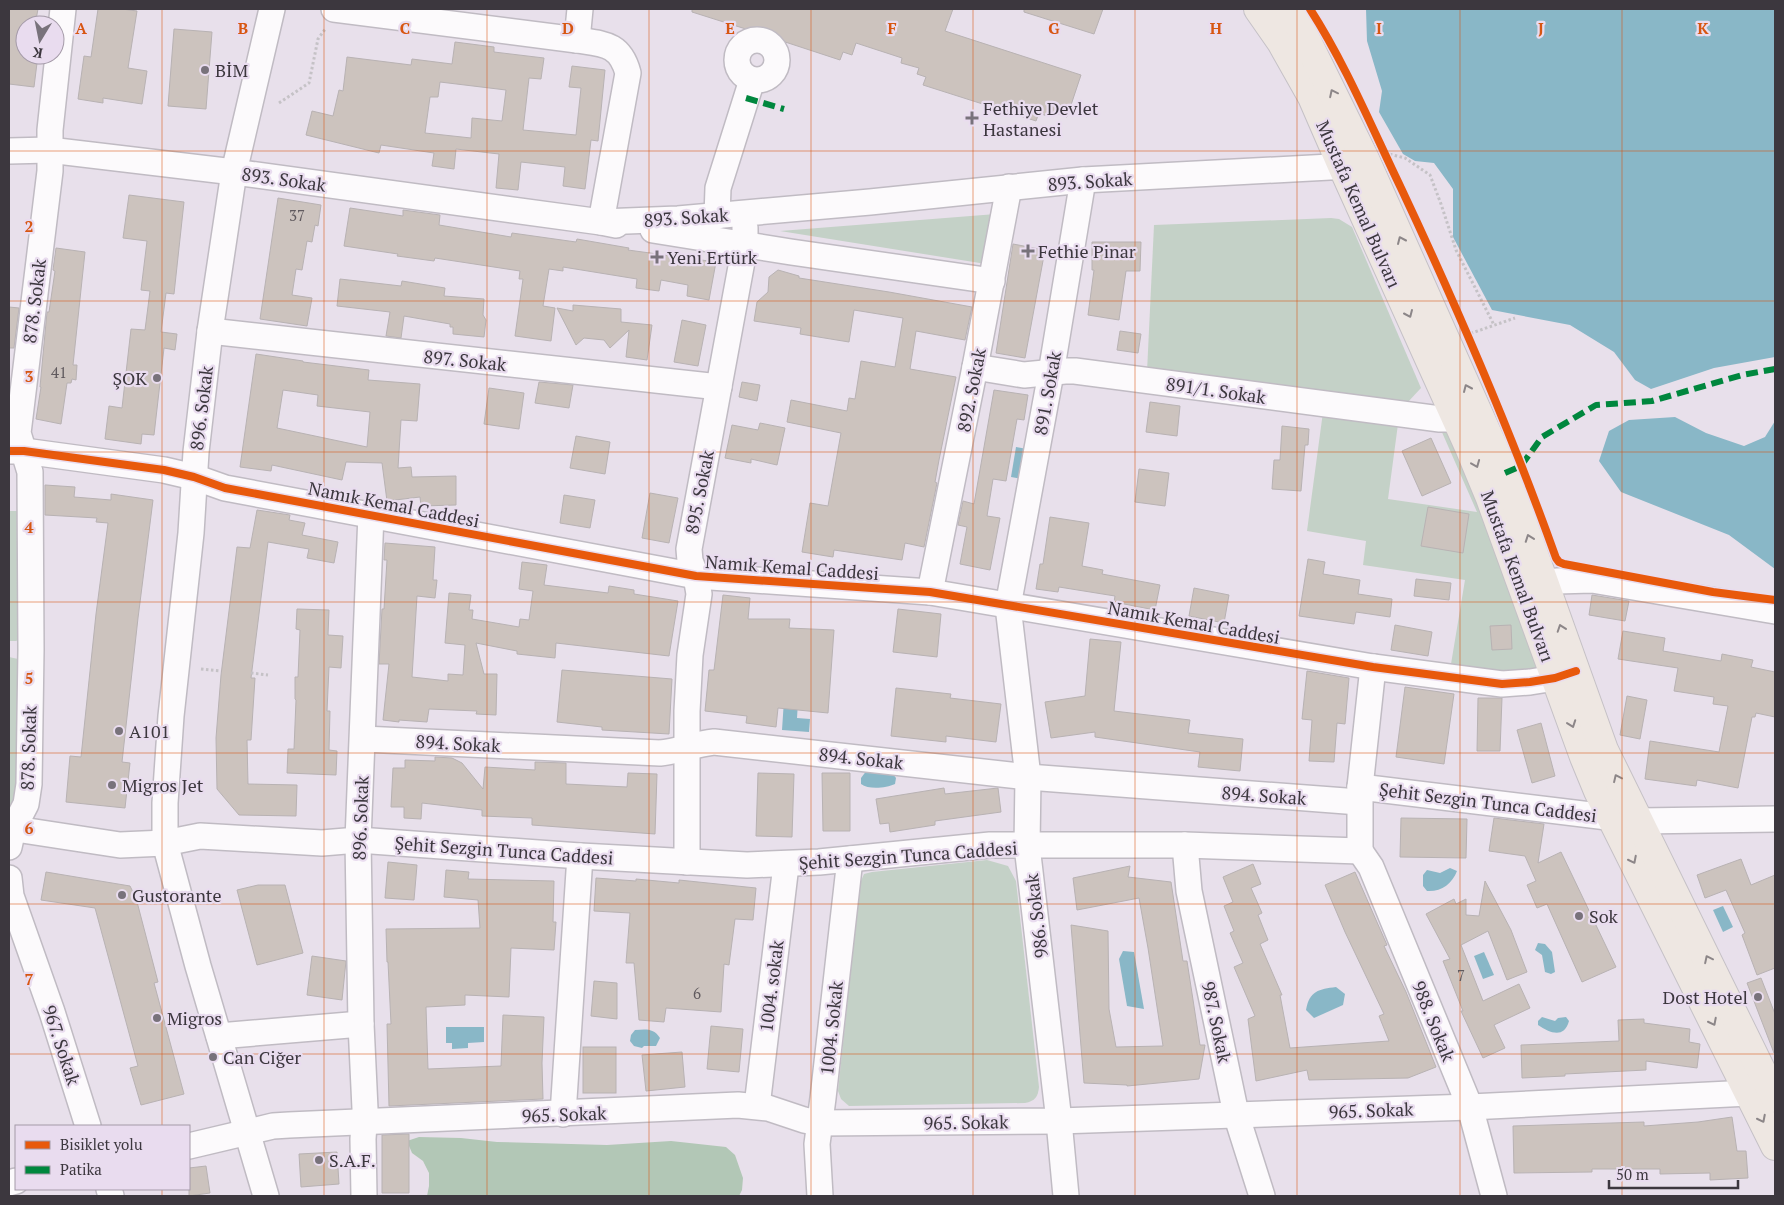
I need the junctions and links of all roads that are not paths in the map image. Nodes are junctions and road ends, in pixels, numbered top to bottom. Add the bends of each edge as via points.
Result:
1 (63, 9) edge
2 (272, 9) edge
3 (580, 9) edge
4 (1258, 9) edge
5 (1289, 9) edge
6 (334, 17) edge
7 (576, 40) junction
8 (752, 80) dead end
9 (49, 150) junction
10 (9, 151) edge
11 (1373, 156) junction
12 (234, 172) junction
13 (1083, 180) junction
14 (1009, 187) junction
15 (745, 213) junction
16 (717, 216) junction
17 (601, 222) junction
18 (745, 245) junction
19 (992, 281) junction
20 (210, 332) junction
21 (976, 367) junction
22 (1051, 373) junction
23 (719, 388) junction
24 (1456, 419) junction
25 (16, 451) edge
26 (194, 477) junction
27 (371, 514) junction
28 (696, 576) junction
29 (1546, 584) junction
30 (930, 592) junction
31 (1008, 606) junction
32 (1775, 611) edge
33 (20, 650) edge
34 (1372, 667) junction
35 (1566, 674) junction
36 (363, 739) junction
37 (687, 747) junction
38 (1028, 776) junction
39 (1360, 795) junction
40 (1611, 817) junction
41 (1775, 819) edge
42 (1640, 821) junction
43 (10, 835) edge
44 (358, 840) junction
45 (164, 843) junction
46 (1185, 845) junction
47 (1028, 846) junction
48 (1360, 851) junction
49 (580, 856) junction
50 (850, 859) junction
51 (688, 862) junction
52 (786, 865) junction
53 (9, 890) edge
54 (361, 1024) junction
55 (219, 1036) junction
56 (1748, 1092) junction
57 (1775, 1098) edge
58 (757, 1106) junction
59 (1470, 1107) junction
60 (563, 1114) junction
61 (1236, 1114) junction
62 (1059, 1120) junction
63 (364, 1122) junction
64 (819, 1123) junction
65 (88, 1125) edge
66 (248, 1132) junction
67 (190, 1146) edge
68 (1775, 1146) edge
69 (266, 1196) edge
70 (364, 1196) edge
71 (820, 1196) edge
72 (1066, 1196) edge
73 (1262, 1196) edge
74 (1494, 1196) edge

1 - 9 street, 878. Sokak
2 - 12 street, 896. Sokak
3 - 7 street
4 - 11 main road, Mustafa Kemal Bulvarı via 1312,96
11 -> 5 main road, Mustafa Kemal Bulvarı
6 - 7 street
7 - 17 street via 604,44 617,50 628,73
8 - 16 street via 718,188
9 - 10 street, 893. Sokak
9 - 12 street, 893. Sokak
9 - 25 street, 878. Sokak via 50,171
11 - 13 street, 893. Sokak
11 -> 24 main road, Mustafa Kemal Bulvarı
29 -> 11 main road, Mustafa Kemal Bulvarı via 1508,481
12 - 17 street, 893. Sokak
12 - 20 street, 896. Sokak
13 - 14 street, 893. Sokak
13 - 22 street, 891. Sokak
14 - 15 street, 893. Sokak
14 - 19 street, 892. Sokak
15 - 16 street, 893. Sokak
15 - 18 street, 895. Sokak
16 - 17 street, 893. Sokak
17 - 18 street
18 - 19 street
18 - 23 street, 895. Sokak
19 - 21 street, 892. Sokak
20 - 23 street, 897. Sokak
20 - 26 street, 896. Sokak
21 - 22 street, 891/1. Sokak via 1024,375
21 - 30 street, 892. Sokak
22 - 24 street, 891/1. Sokak via 1075,371
22 - 31 street, 891. Sokak
23 - 28 street, 895. Sokak via 689,549
24 -> 35 main road, Mustafa Kemal Bulvarı
25 - 26 street, Namık Kemal Caddesi via 164,470
25 - 33 street, 878. Sokak via 30,472
26 - 27 street, Namık Kemal Caddesi via 226,488
26 - 45 street, 896. Sokak via 171,716
27 - 28 street, Namık Kemal Caddesi
27 - 36 street, 896. Sokak
28 - 30 street, Namık Kemal Caddesi
28 - 37 street, 895. Sokak via 699,594 690,654
29 - 32 street via 1592,580
35 -> 29 main road, Mustafa Kemal Bulvarı
30 - 31 street, Namık Kemal Caddesi
31 - 34 street, Namık Kemal Caddesi
31 - 38 street, 986. Sokak
33 - 43 street, 878. Sokak via 29,784 26,804
34 - 35 street, Namık Kemal Caddesi via 1502,684
34 - 39 street
35 -> 40 main road, Mustafa Kemal Bulvarı via 1584,758
42 -> 35 main road, Mustafa Kemal Bulvarı
36 - 37 street, 894. Sokak via 660,753
36 - 44 street, 896. Sokak
37 - 38 street, 894. Sokak via 714,742
37 - 51 street, 895. Sokak
38 - 39 street, 894. Sokak
38 - 47 street, 986. Sokak
39 - 40 street, Şehit Sezgin Tunca Caddesi
39 - 48 street, Şehit Sezgin Tunca Caddesi
40 - 42 street, Şehit Sezgin Tunca Caddesi
40 -> 56 main road, Mustafa Kemal Bulvarı
41 - 42 street, Şehit Sezgin Tunca Caddesi
57 -> 42 main road, Mustafa Kemal Bulvarı
43 - 45 street, Şehit Sezgin Tunca Caddesi via 120,845
44 - 45 street, Şehit Sezgin Tunca Caddesi via 322,843 200,836
44 - 49 street, Şehit Sezgin Tunca Caddesi
44 - 54 street, 896. Sokak
45 - 55 street, 896. Sokak
46 - 47 street, Şehit Sezgin Tunca Caddesi
46 - 48 street, Şehit Sezgin Tunca Caddesi
46 - 61 street, 987. Sokak via 1190,891
47 - 50 street, Şehit Sezgin Tunca Caddesi via 990,845
47 - 62 street, 986. Sokak
48 - 59 street, 988. Sokak via 1371,867
49 - 51 street, Şehit Sezgin Tunca Caddesi
49 - 60 street
50 - 52 street, Şehit Sezgin Tunca Caddesi
50 - 64 street, 1004. Sokak
51 - 52 street, Şehit Sezgin Tunca Caddesi
52 - 58 street, 1004. sokak
53 - 65 street, 967. Sokak
54 - 55 street
54 - 63 street, 896. Sokak
55 - 66 street, 896. Sokak
56 - 59 street, 965. Sokak
56 -> 68 main road, Mustafa Kemal Bulvarı
58 - 60 street, 965. Sokak
58 - 64 street, 965. Sokak
59 - 61 street, 965. Sokak
59 - 74 street, 988. Sokak
60 - 63 street, 965. Sokak
61 - 62 street, 965. Sokak
61 - 73 street, 987. Sokak
62 - 64 street, 965. Sokak
62 - 72 street, 986. Sokak
63 - 66 street, 965. Sokak via 273,1126
63 - 70 street, 896. Sokak
64 - 71 street, 1004. Sokak via 816,1144
66 - 67 street, 965. Sokak
66 - 69 street, 896. Sokak

